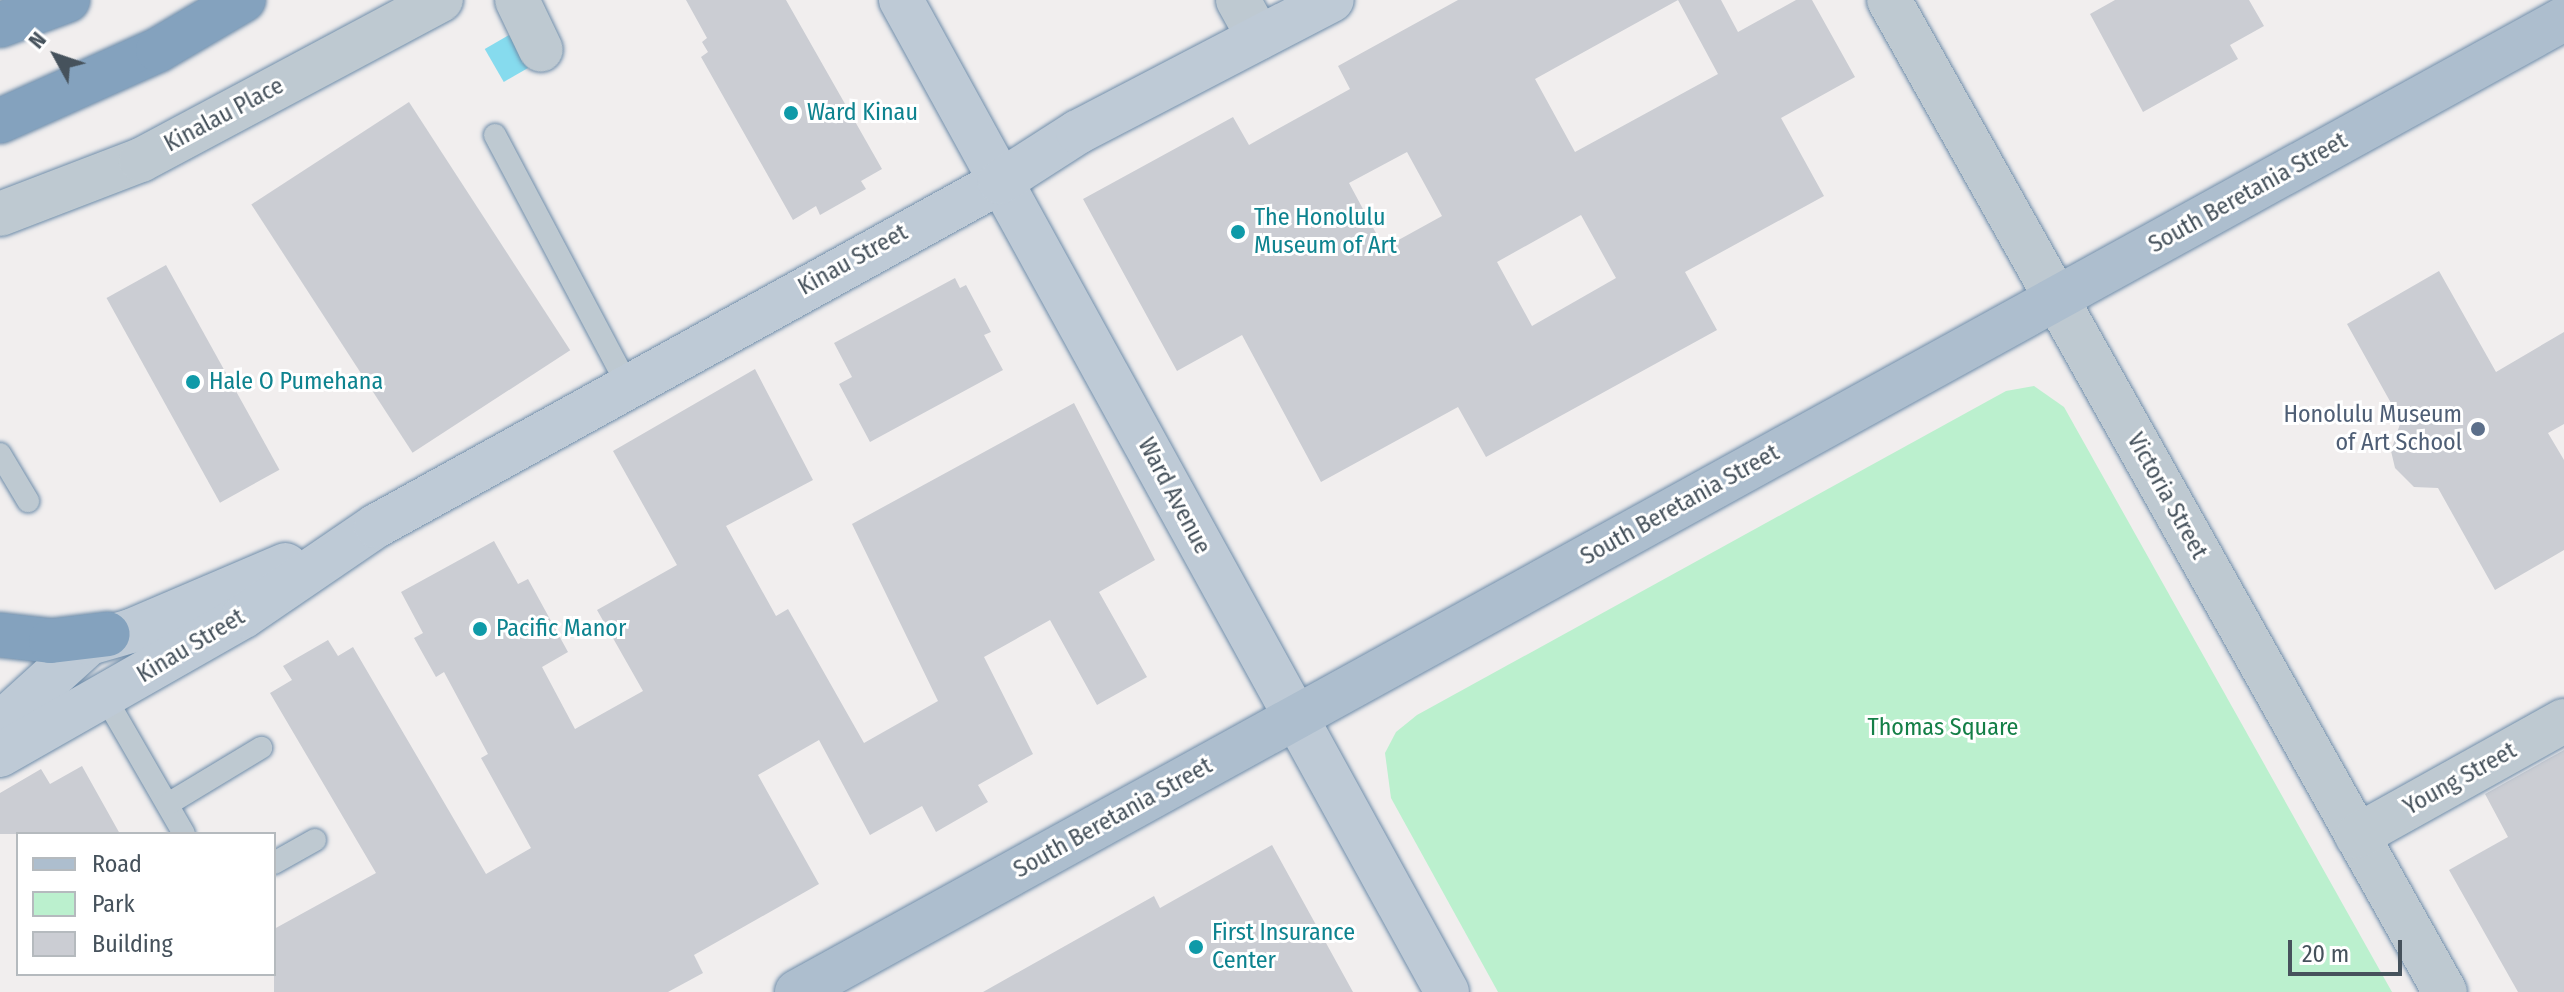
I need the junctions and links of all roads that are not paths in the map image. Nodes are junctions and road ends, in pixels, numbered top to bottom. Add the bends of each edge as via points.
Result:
1 (68, 0) edge
2 (243, 0) edge
3 (441, 0) edge
4 (517, 0) edge
5 (901, 0) edge
6 (1238, 0) edge
7 (1332, 0) edge
8 (1889, 0) edge
9 (2564, 19) edge
10 (0, 25) edge
11 (1259, 38) junction
12 (541, 50) dead end
13 (0, 121) edge
14 (495, 135) dead end
15 (1000, 182) junction
16 (0, 214) edge
17 (2056, 298) junction
18 (628, 386) junction
19 (0, 454) edge
20 (28, 501) dead end
21 (376, 526) junction
22 (108, 634) junction
23 (0, 635) edge
24 (105, 697) junction
25 (1295, 717) junction
26 (2564, 721) edge
27 (0, 724) edge
28 (261, 748) dead end
29 (0, 755) edge
30 (168, 804) junction
31 (183, 832) edge
32 (2357, 836) junction
33 (315, 840) dead end
34 (276, 862) edge
35 (797, 992) edge
36 (1447, 992) edge
37 (2445, 992) edge

1 - 10 highway
2 - 13 highway via 158,50
3 - 16 street, Kinalau Place via 141,160
4 - 12 street
5 - 15 main road, Ward Avenue
6 - 11 street
7 - 11 main road, Kinau Street
8 - 17 street, Victoria Street
9 - 17 main road, South Beretania Street
11 - 15 main road, Kinau Street via 1078,132
14 - 18 lane
15 - 18 main road, Kinau Street
15 - 25 main road, Ward Avenue via 1099,352
17 - 25 main road, South Beretania Street
17 - 32 street, Victoria Street
18 - 21 main road, Kinau Street
19 - 20 lane
21 - 22 main road, Kinau Street via 131,631
21 - 24 main road, Kinau Street via 244,616
22 - 23 highway via 51,641
22 - 27 main road, Kinau Street via 73,653
24 - 29 main road, Kinau Street
24 - 30 lane
25 - 35 main road, South Beretania Street
25 - 36 main road, Ward Avenue
26 - 32 street, Young Street
28 - 30 lane
30 - 31 lane
32 - 37 street, Victoria Street
33 - 34 lane

